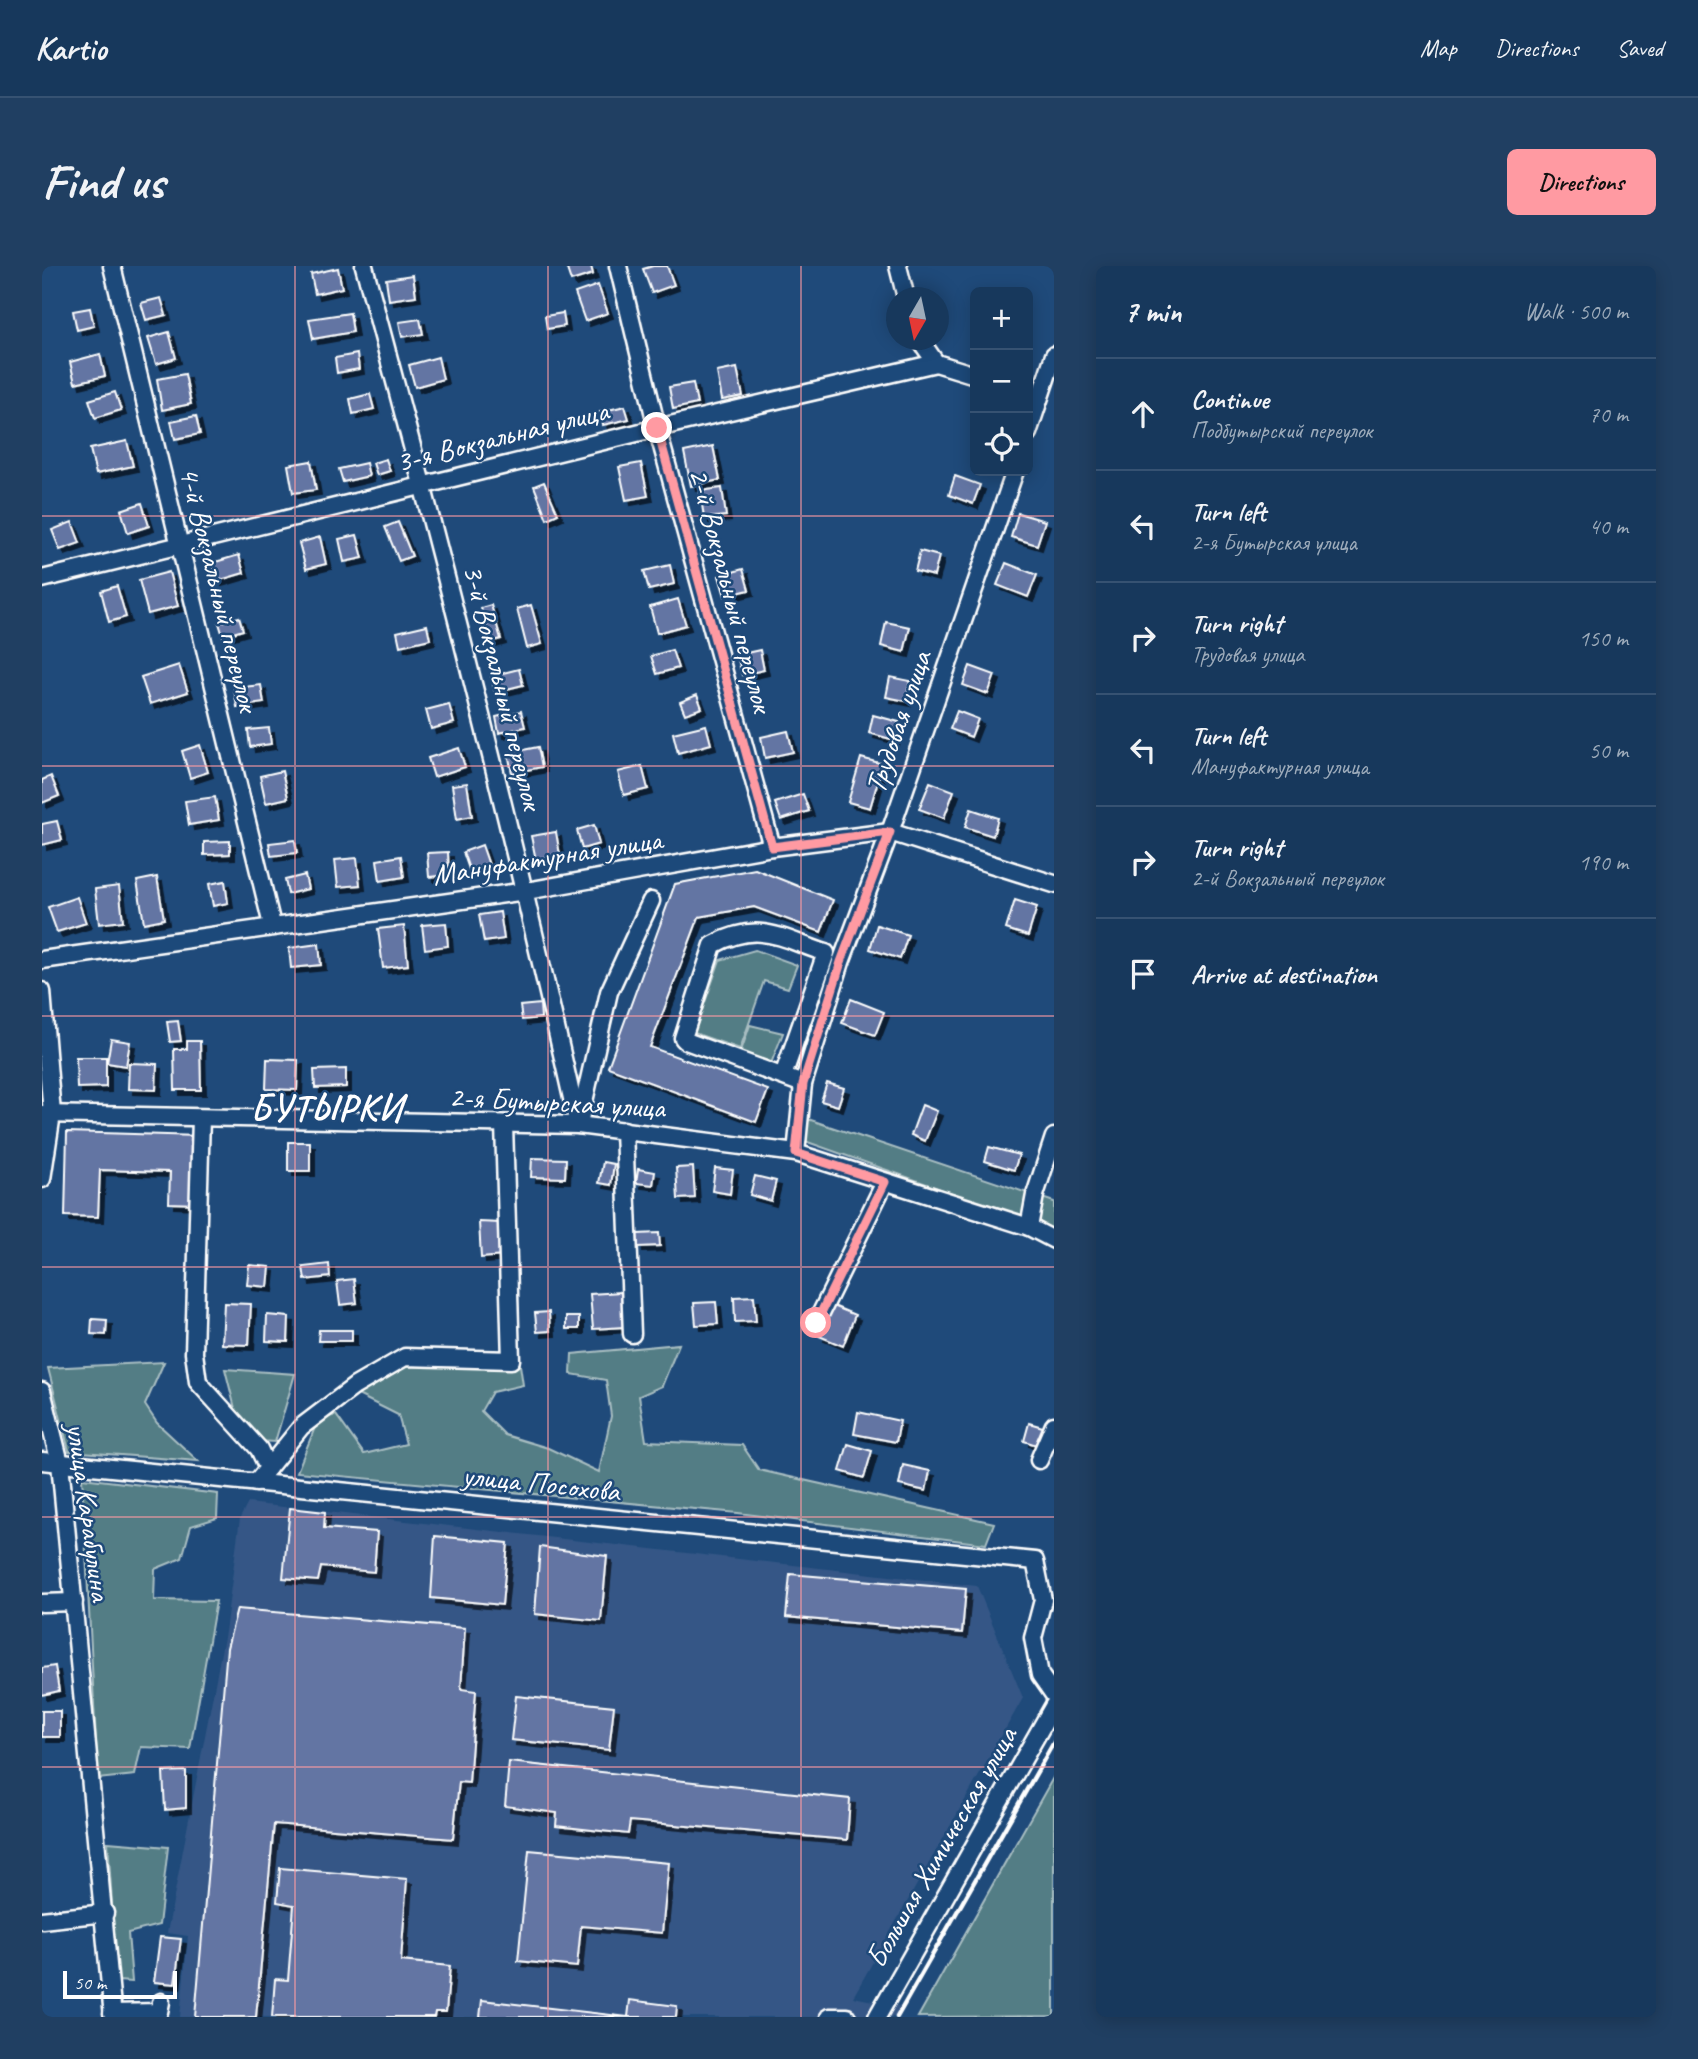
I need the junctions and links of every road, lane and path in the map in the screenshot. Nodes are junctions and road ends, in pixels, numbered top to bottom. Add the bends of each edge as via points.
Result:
1 (112, 266) edge
2 (364, 266) edge
3 (618, 266) edge
4 (898, 266) edge
5 (903, 287) edge
6 (927, 350) edge
7 (1054, 355) edge
8 (936, 363) junction
9 (970, 373) edge
10 (1041, 395) edge
11 (1033, 418) edge
12 (657, 428) junction
13 (1013, 476) edge
14 (423, 484) junction
15 (180, 543) junction
16 (42, 579) edge
17 (890, 832) junction
18 (772, 847) junction
19 (1054, 884) edge
20 (526, 891) junction
21 (651, 901) dead end
22 (272, 925) junction
23 (42, 960) edge
24 (42, 991) edge
25 (783, 1076) junction
26 (803, 1084) junction
27 (47, 1114) edge
28 (201, 1118) junction
29 (504, 1124) junction
30 (578, 1125) junction
31 (624, 1130) junction
32 (1054, 1137) edge
33 (796, 1153) junction
34 (42, 1179) edge
35 (885, 1182) junction
36 (1029, 1227) junction
37 (1054, 1240) edge
38 (816, 1323) dead end
39 (632, 1334) dead end
40 (42, 1391) edge
41 (1054, 1424) edge
42 (1039, 1460) dead end
43 (42, 1461) edge
44 (60, 1463) junction
45 (268, 1468) junction
46 (256, 1483) junction
47 (74, 1602) junction
48 (42, 1603) edge
49 (1054, 1695) edge
50 (1054, 1705) edge
51 (105, 1913) junction
52 (42, 1920) edge
53 (161, 2002) dead end
54 (113, 2015) edge
55 (830, 2017) edge
56 (847, 2017) edge
57 (877, 2017) edge

1 - 15 street, 4-й Вокзальный переулок
2 - 14 street, 3-й Вокзальный переулок
3 - 12 street, 2-й Вокзальный переулок
4 - 5 street
6 - 8 street
7 - 10 street
8 - 9 street
8 - 12 street, 3-я Вокзальная улица
10 - 11 street
12 - 14 street, 3-я Вокзальная улица
12 - 18 street, 2-й Вокзальный переулок
13 - 17 street, Трудовая улица
14 - 15 street, 3-я Вокзальная улица
14 - 20 street, 3-й Вокзальный переулок
15 - 16 street, 3-я Вокзальная улица
15 - 22 street, 4-й Вокзальный переулок
17 - 18 street, Мануфактурная улица
17 - 19 street, Мануфактурная улица
17 - 26 street, Трудовая улица via 841,962
18 - 20 street, Мануфактурная улица
20 - 22 street, Мануфактурная улица
20 - 30 street, 3-й Вокзальный переулок
21 - 30 street via 609,992
22 - 23 street, Мануфактурная улица
24 - 27 street
25 - 25 street via 684,1038 713,945 733,934 758,930 826,953
25 - 26 street
26 - 33 street, Трудовая улица
27 - 28 street, 2-я Бутырская улица
27 - 34 street
28 - 29 street, 2-я Бутырская улица
28 - 45 street via 194,1353 198,1382 259,1449
29 - 30 street, 2-я Бутырская улица
29 - 45 street via 510,1360 405,1357 301,1427
30 - 31 street, 2-я Бутырская улица
31 - 33 street, 2-я Бутырская улица
31 - 39 street
32 - 36 street
33 - 35 street, 2-я Бутырская улица
35 - 36 street, 2-я Бутырская улица
35 - 38 street
36 - 37 street, 2-я Бутырская улица
40 - 44 street, улица Карабулина
41 - 42 street
43 - 44 street, улица Посохова
44 - 46 street, улица Посохова
44 - 47 street, улица Карабулина
45 - 46 street
46 - 49 street, улица Посохова via 1035,1561 1042,1600 1033,1638 1040,1675
47 - 48 street
47 - 51 street, улица Карабулина
50 - 57 street, Большая Химическая улица
51 - 52 street
51 - 54 street, улица Карабулина
53 - 54 street via 159,2012
55 - 56 street

